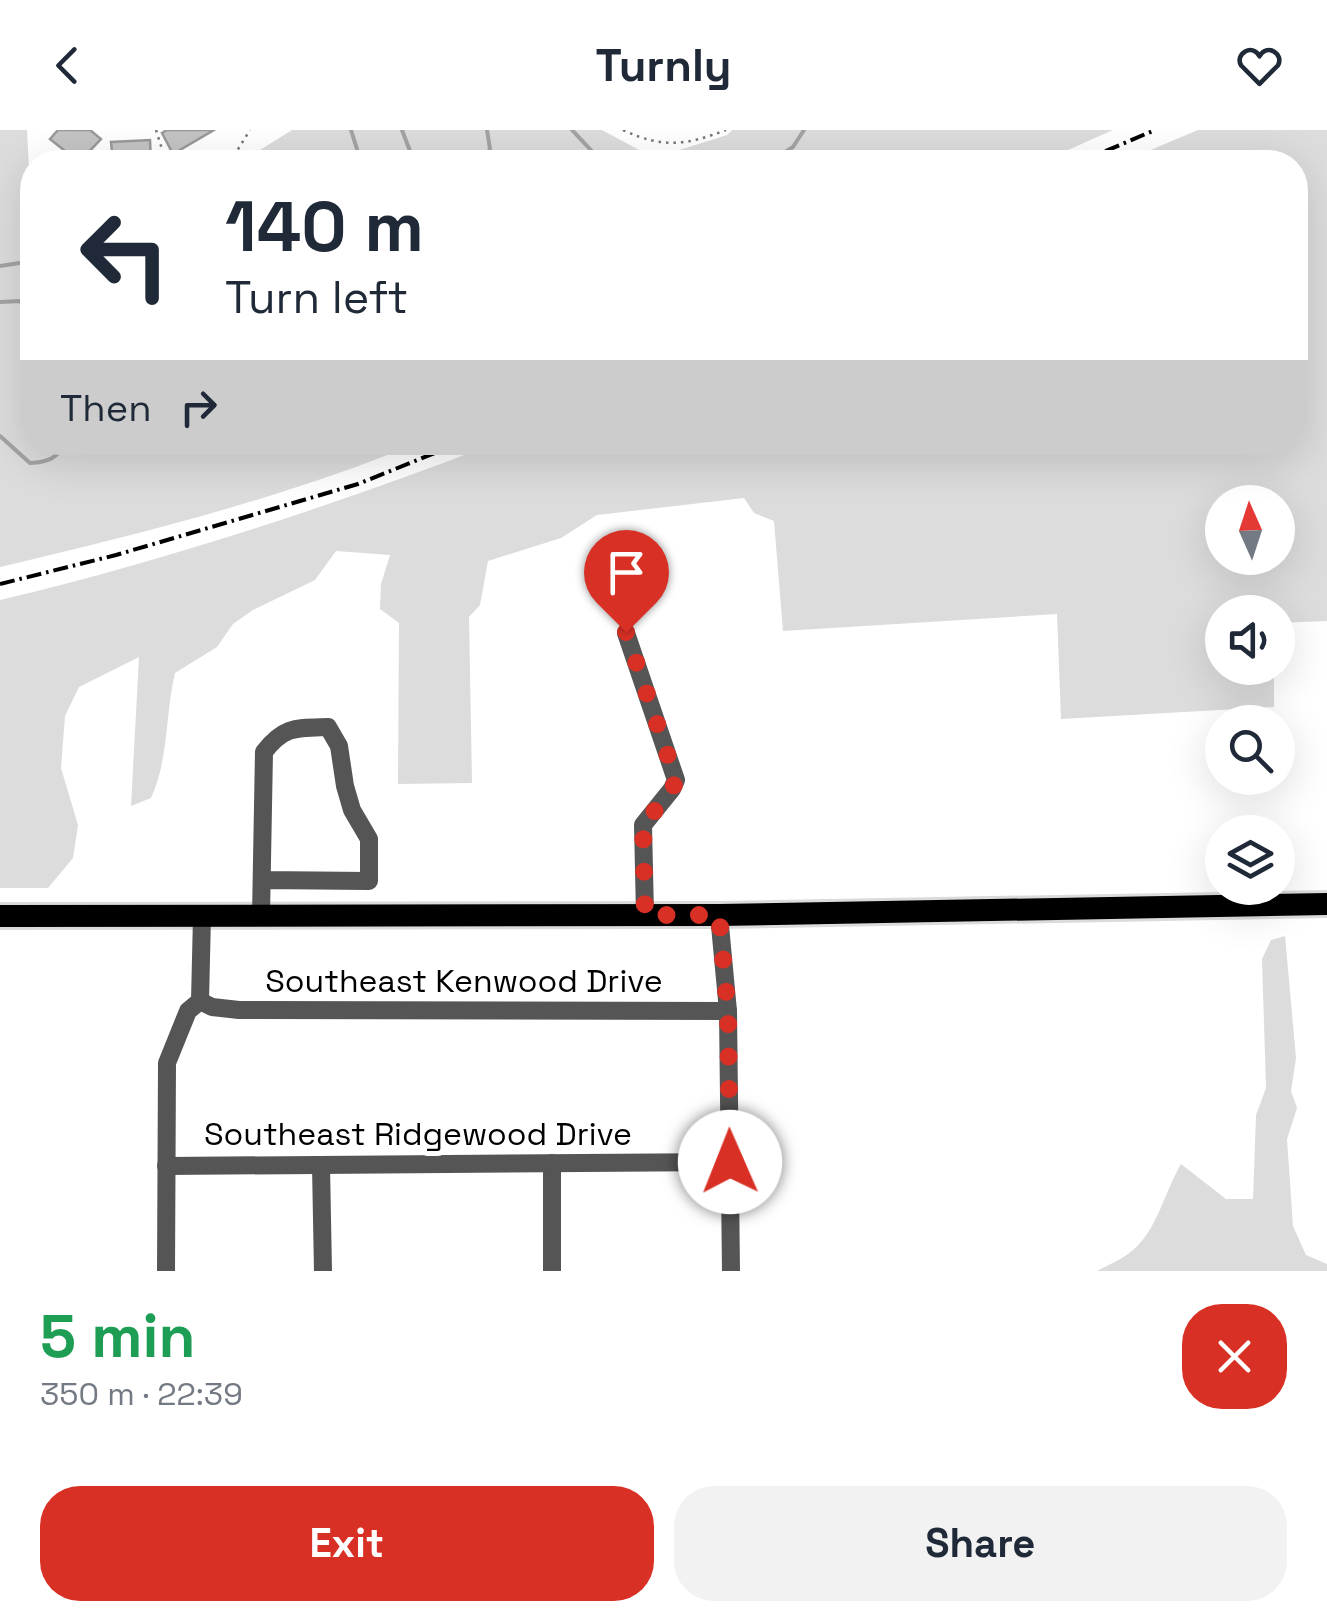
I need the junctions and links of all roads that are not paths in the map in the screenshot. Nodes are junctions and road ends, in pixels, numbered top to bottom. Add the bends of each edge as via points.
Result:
1 (626, 632) dead end
2 (262, 880) junction
3 (1327, 904) edge
4 (645, 915) junction
5 (719, 915) junction
6 (0, 916) edge
7 (202, 916) junction
8 (261, 916) junction
9 (200, 1001) junction
10 (728, 1012) junction
11 (730, 1162) junction
12 (552, 1163) junction
13 (166, 1166) junction
14 (321, 1166) junction
15 (166, 1271) edge
16 (323, 1271) edge
17 (552, 1271) edge
18 (731, 1271) edge

1 - 4 street via 676,780 643,825
2 - 2 street via 264,752 277,735 294,728 328,728 339,746 352,810 369,839 369,881
2 - 8 street
3 - 5 main road
4 - 5 main road
4 - 8 main road
5 - 10 street
6 - 7 main road
7 - 8 main road
7 - 9 street
9 - 10 street, Southeast Kenwood Drive via 239,1010
9 - 13 street via 188,1010 166,1063
10 - 11 street
11 - 12 street, Southeast Ridgewood Drive
11 - 18 street
12 - 14 street, Southeast Ridgewood Drive
12 - 17 street
13 - 14 street, Southeast Ridgewood Drive
13 - 15 street
14 - 16 street

